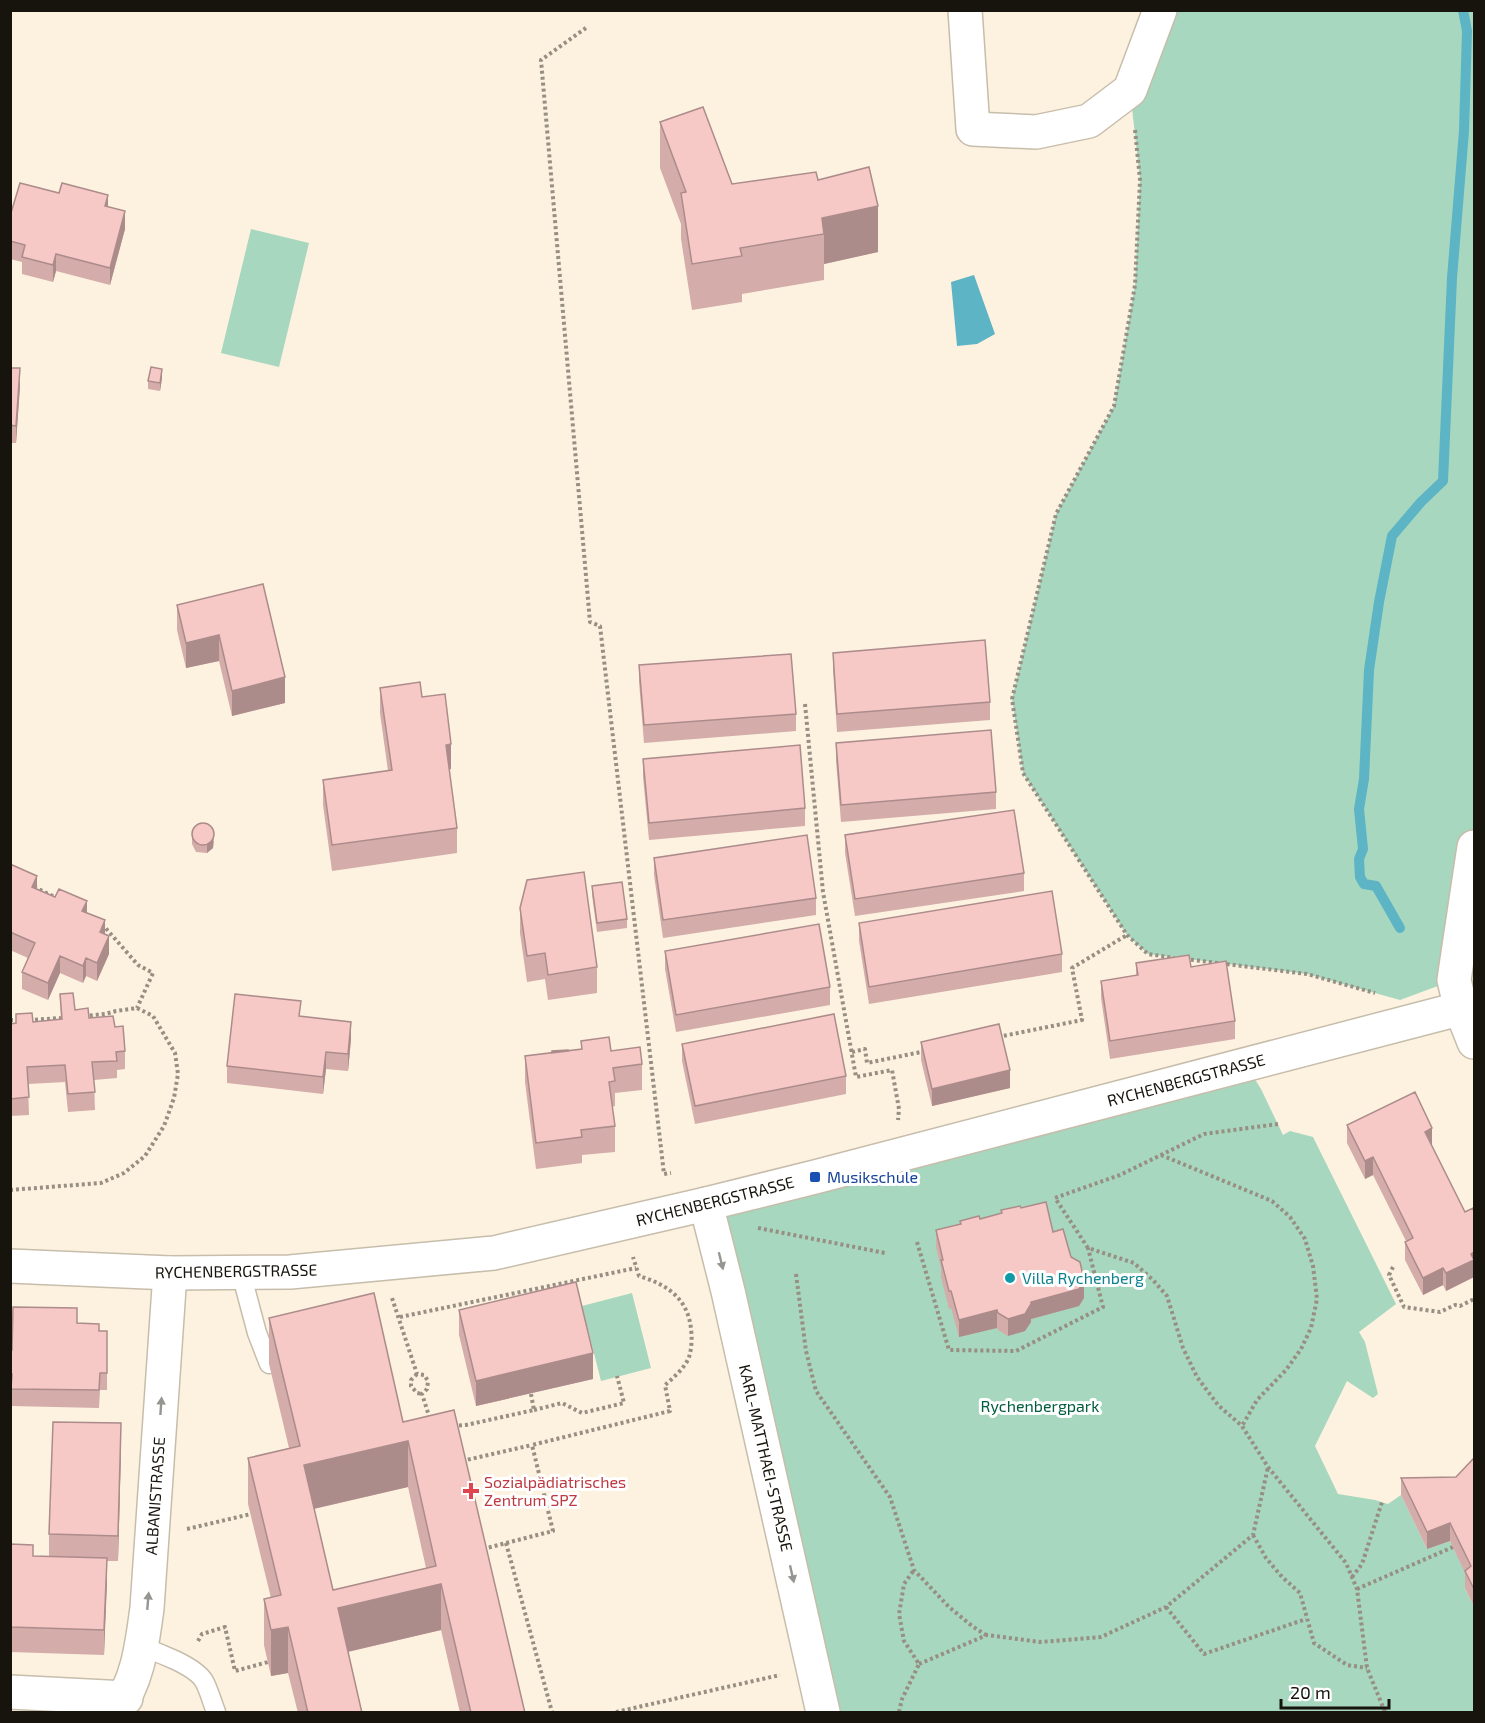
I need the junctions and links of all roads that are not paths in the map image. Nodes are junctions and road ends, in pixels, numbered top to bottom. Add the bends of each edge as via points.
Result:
1 (965, 10) edge
2 (1160, 10) edge
3 (1474, 847) edge
4 (1468, 1007) edge
5 (1474, 1042) edge
6 (706, 1204) junction
7 (10, 1266) edge
8 (170, 1273) junction
9 (241, 1273) junction
10 (269, 1364) edge
11 (141, 1647) junction
12 (10, 1692) edge
13 (120, 1705) edge
14 (216, 1713) edge
15 (823, 1713) edge

1 - 2 street via 973,129 1036,132 1089,120 1130,90
3 - 4 street via 1454,980
4 - 5 street
4 - 6 street, RYCHENBERGSTRASSE
6 - 9 street, RYCHENBERGSTRASSE via 494,1253
6 -> 15 street, KARL-MATTHAEI-STRASSE
7 - 8 street, RYCHENBERGSTRASSE
8 - 9 street, RYCHENBERGSTRASSE
11 -> 8 street, ALBANISTRASSE via 148,1597
9 - 10 lane
11 - 13 street, ALBANISTRASSE
11 - 14 lane via 168,1656 203,1679
12 - 13 street

